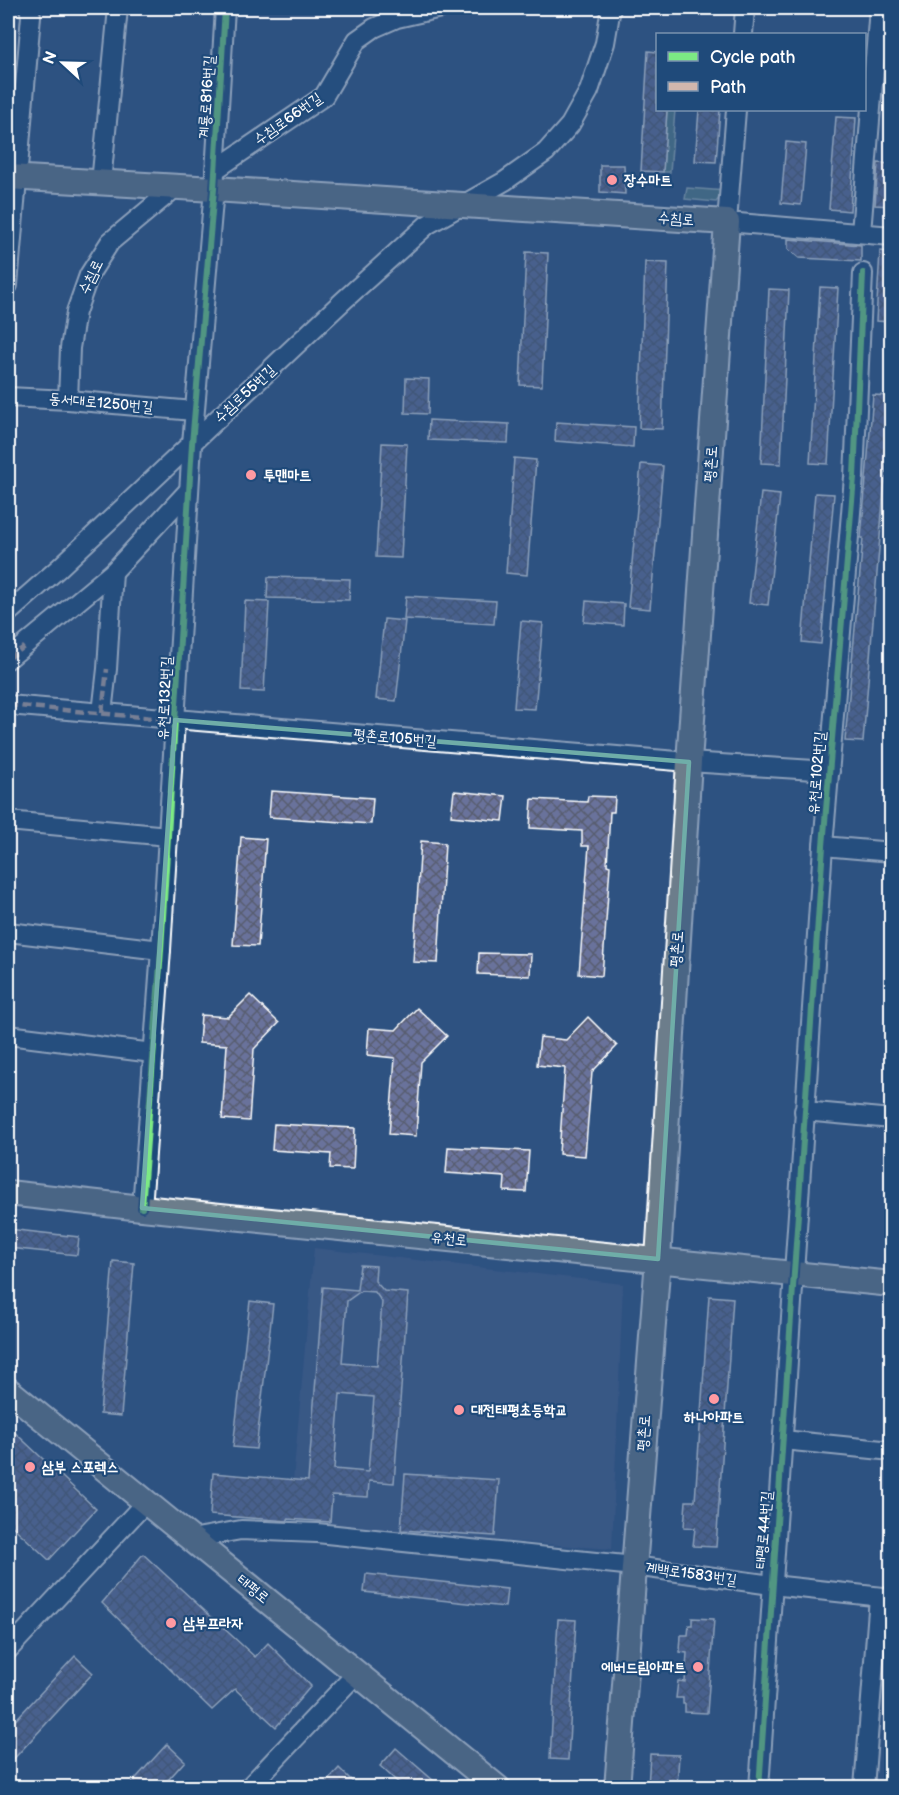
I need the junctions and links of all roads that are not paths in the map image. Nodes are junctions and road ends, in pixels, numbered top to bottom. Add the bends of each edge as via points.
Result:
1 (29, 8) edge
2 (118, 8) edge
3 (225, 8) edge
4 (441, 8) edge
5 (611, 8) edge
6 (745, 8) edge
7 (879, 8) edge
8 (742, 33) edge
9 (736, 111) edge
10 (12, 178) edge
11 (214, 180) junction
12 (101, 183) junction
13 (176, 187) junction
14 (460, 206) junction
15 (727, 222) junction
16 (861, 233) junction
17 (891, 236) edge
18 (863, 273) dead end
19 (8, 285) edge
20 (8, 397) edge
21 (68, 400) junction
22 (194, 411) junction
23 (192, 444) junction
24 (189, 490) junction
25 (113, 572) junction
26 (8, 613) edge
27 (8, 659) edge
28 (8, 705) edge
29 (102, 713) junction
30 (175, 720) junction
31 (688, 762) junction
32 (830, 771) junction
33 (8, 821) edge
34 (168, 836) junction
35 (823, 846) junction
36 (891, 852) edge
37 (8, 932) edge
38 (161, 950) junction
39 (8, 1035) edge
40 (153, 1053) junction
41 (804, 1111) junction
42 (891, 1119) edge
43 (8, 1193) edge
44 (142, 1208) junction
45 (658, 1259) junction
46 (793, 1274) junction
47 (891, 1284) edge
48 (8, 1390) edge
49 (783, 1440) junction
50 (891, 1451) edge
51 (146, 1502) junction
52 (191, 1539) junction
53 (634, 1566) junction
54 (772, 1585) junction
55 (885, 1597) edge
56 (8, 1650) edge
57 (357, 1673) junction
58 (248, 1788) edge
59 (498, 1788) edge
60 (617, 1788) edge
61 (759, 1788) edge
62 (864, 1788) edge

1 - 10 street
2 - 12 street
3 - 11 street, 계룡로816번길
4 - 11 street, 수침로66번길 via 397,18 357,40 324,96
5 - 14 street via 605,43 588,91 570,125 546,152 505,182
6 - 8 street
7 - 16 street
9 - 15 street, 평촌로
10 - 12 main road, 수침로
10 - 19 street
11 - 13 main road, 수침로
11 - 14 main road, 수침로
11 - 22 street, 유천로132번길
12 - 13 main road, 수침로
13 - 21 street, 수침로 via 110,242 89,275 76,312
14 - 15 main road, 수침로
14 - 23 street, 수침로55번길 via 427,225
15 - 16 street, 수침로
15 - 31 main road, 평촌로
16 - 17 street, 수침로
18 - 32 street, 유천로102번길 via 854,477
20 - 21 street, 동서대로1250번길
21 - 22 street, 동서대로1250번길
22 - 23 street, 유천로132번길
23 - 24 street, 유천로132번길
23 - 26 street, 수침로55번길
24 - 25 street
24 - 30 street, 유천로132번길
25 - 27 street
25 - 29 street
28 - 29 street, 평촌로105번길
29 - 30 street, 평촌로105번길
30 - 31 street, 평촌로105번길
30 - 34 street, 유천로132번길
31 - 32 street, 평촌로105번길
31 - 45 main road, 평촌로
32 - 35 street, 유천로102번길
33 - 34 street
34 - 38 street, 유천로132번길
35 - 36 street
35 - 41 street, 유천로102번길
37 - 38 street
38 - 40 street, 유천로132번길
39 - 40 street
40 - 44 street, 유천로132번길
41 - 42 street
41 - 46 street, 유천로102번길
43 - 44 main road, 유천로
44 - 45 main road, 유천로
45 - 46 main road, 유천로
45 - 53 main road, 평촌로
46 - 47 main road, 유천로
46 - 49 street, 태평로44번길
48 - 51 main road, 태평로
49 - 50 street
49 - 54 street, 태평로44번길
51 - 52 main road, 태평로
51 - 56 street
52 - 53 street, 계백로1583번길 via 241,1530 317,1533
52 - 57 main road, 태평로
53 - 54 street, 계백로1583번길
53 - 60 main road, 평촌로
54 - 55 street, 계백로1583번길
54 - 61 street, 태평로44번길
55 - 62 street
57 - 58 street
57 - 59 main road, 태평로

